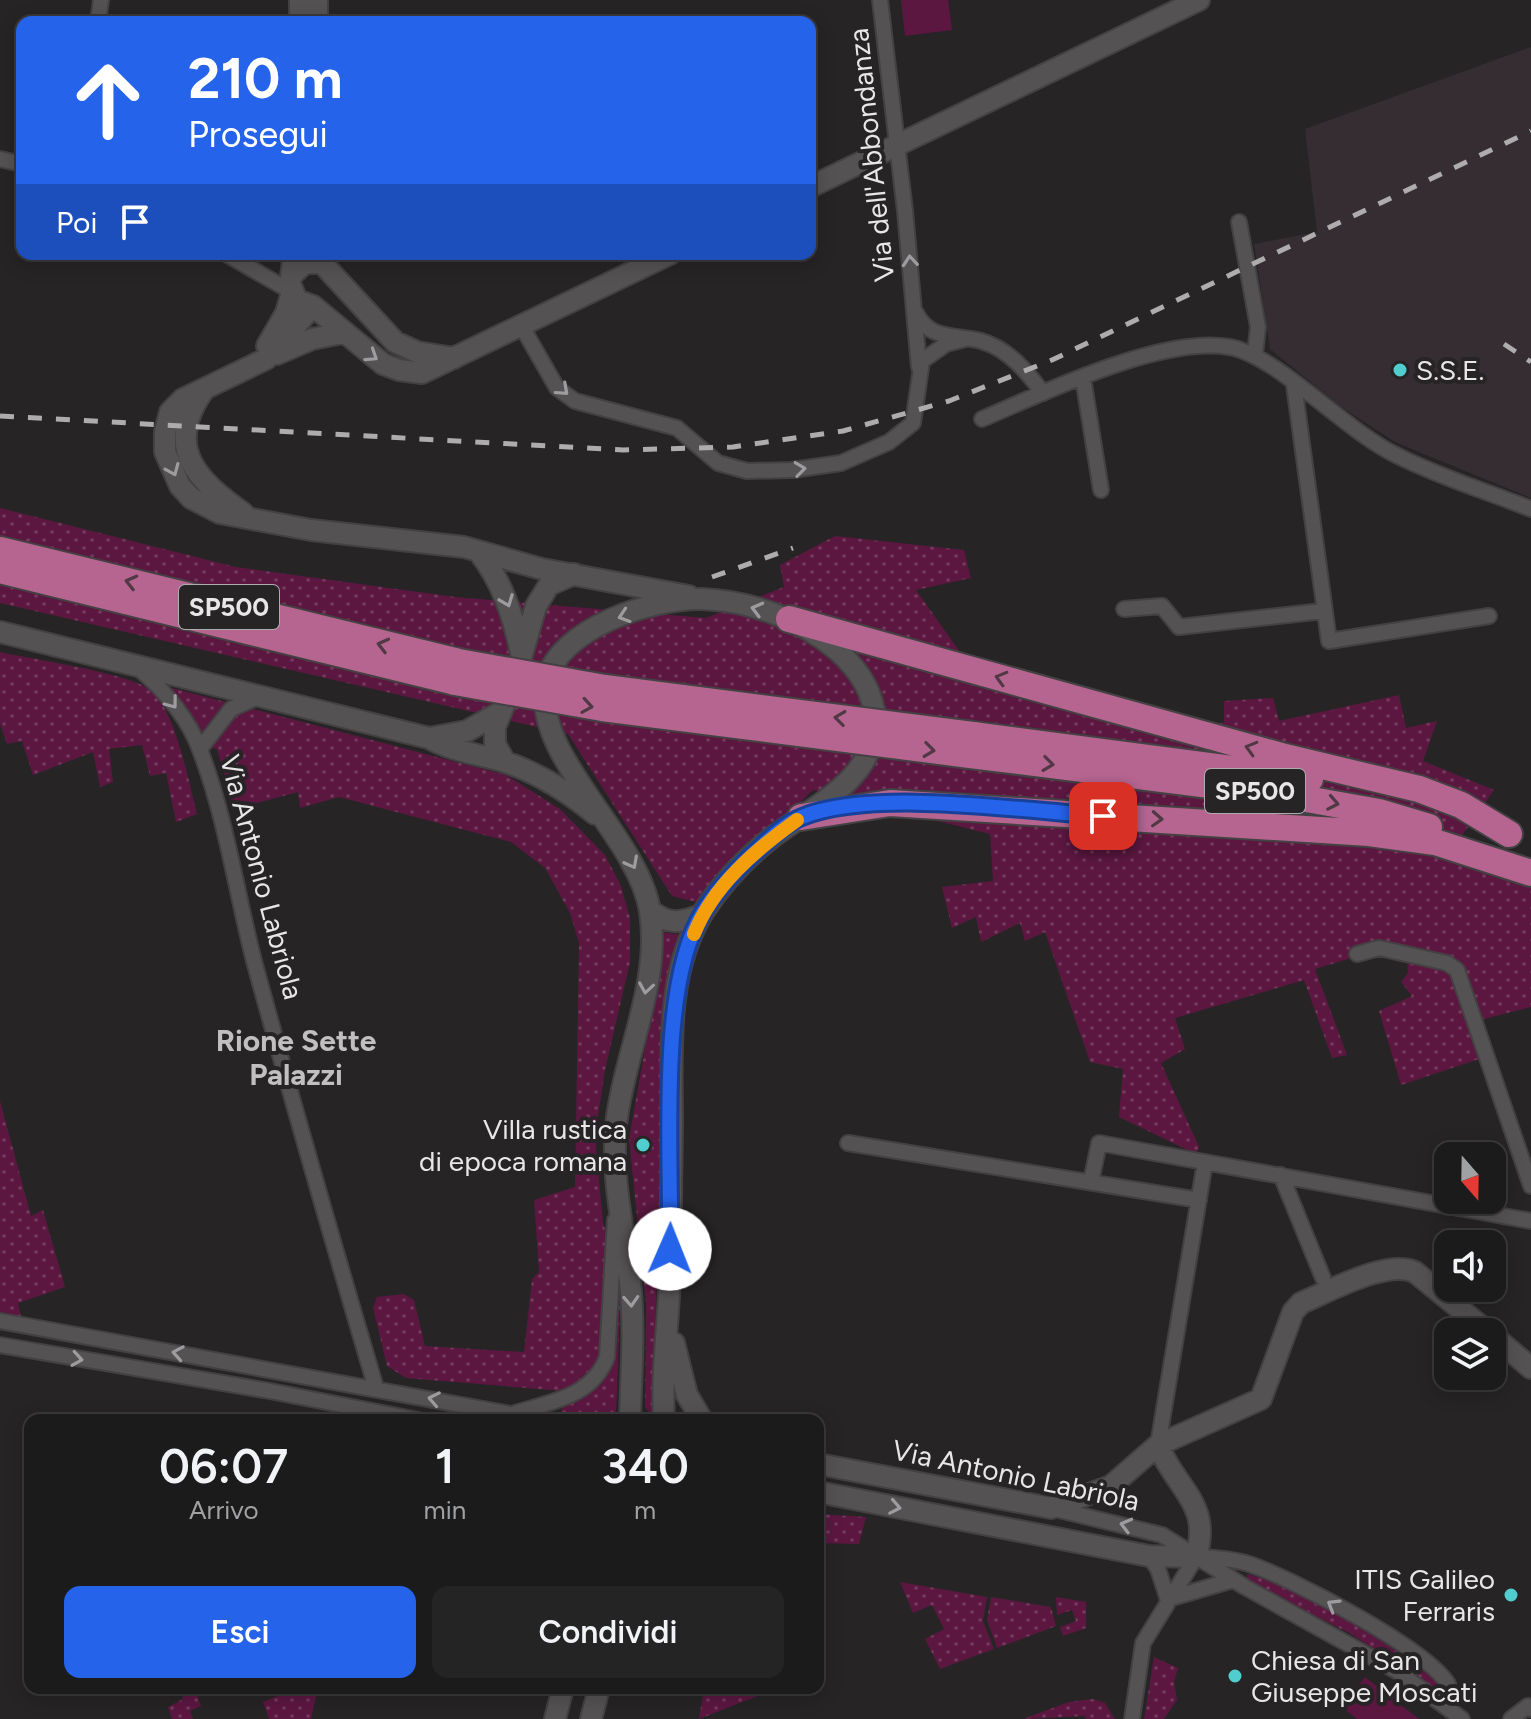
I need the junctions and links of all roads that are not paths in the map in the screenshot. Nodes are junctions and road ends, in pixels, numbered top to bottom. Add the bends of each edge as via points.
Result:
1 (880, 0) edge
2 (1199, 0) edge
3 (895, 146) junction
4 (816, 184) edge
5 (1239, 222) dead end
6 (246, 260) edge
7 (330, 260) edge
8 (657, 260) edge
9 (293, 274) edge
10 (334, 275) junction
11 (914, 305) junction
12 (313, 306) junction
13 (521, 325) junction
14 (342, 333) junction
15 (965, 339) junction
16 (1255, 354) junction
17 (454, 358) junction
18 (260, 362) junction
19 (919, 367) junction
20 (1083, 378) junction
21 (1294, 385) junction
22 (1043, 393) junction
23 (982, 419) dead end
24 (1101, 490) dead end
25 (1531, 509) edge
26 (0, 550) edge
27 (478, 551) junction
28 (0, 570) edge
29 (574, 574) junction
30 (700, 599) junction
31 (1124, 609) dead end
32 (1323, 611) junction
33 (1489, 616) dead end
34 (789, 619) junction
35 (0, 632) edge
36 (522, 658) junction
37 (135, 666) junction
38 (457, 672) junction
39 (260, 696) junction
40 (499, 713) junction
41 (429, 738) junction
42 (972, 745) junction
43 (200, 749) junction
44 (505, 762) junction
45 (801, 817) junction
46 (605, 821) junction
47 (1520, 839) edge
48 (1531, 866) edge
49 (1531, 873) edge
50 (650, 910) junction
51 (701, 915) junction
52 (1357, 954) dead end
53 (848, 1143) dead end
54 (1205, 1162) junction
55 (1281, 1175) junction
56 (1091, 1182) junction
57 (1531, 1186) edge
58 (617, 1196) junction
59 (1199, 1200) junction
60 (1531, 1221) edge
61 (1323, 1278) dead end
62 (1471, 1318) edge
63 (669, 1320) junction
64 (0, 1321) edge
65 (0, 1345) edge
66 (1506, 1347) edge
67 (1531, 1368) edge
68 (376, 1388) junction
69 (387, 1414) edge
70 (510, 1414) joint
71 (630, 1414) edge
72 (664, 1414) edge
73 (698, 1414) edge
74 (1158, 1445) junction
75 (824, 1465) edge
76 (824, 1493) edge
77 (1051, 1508) junction
78 (1149, 1556) junction
79 (1196, 1557) junction
80 (1233, 1580) junction
81 (1168, 1600) junction
82 (561, 1694) edge
83 (597, 1694) edge
84 (1440, 1702) junction
85 (1531, 1709) edge
86 (555, 1719) edge
87 (591, 1719) edge
88 (1132, 1719) edge
89 (1462, 1719) edge
90 (1511, 1719) edge

1 - 3 street, Via dell'Abbondanza
2 - 3 main road
3 - 4 main road
11 -> 3 street, Via dell'Abbondanza
5 - 16 street via 1258,327
6 - 9 street
7 - 10 main road
8 - 13 main road
9 - 10 main road via 313,261
9 - 12 main road via 303,304
9 - 18 main road via 279,327
10 - 12 main road via 332,297
10 - 17 main road via 395,342
11 - 15 street, Via dell'Abbondanza via 922,325 933,333
11 - 19 street, Via dell'Abbondanza
12 - 14 main road
12 - 18 main road
13 - 17 main road
13 -> 19 street, Via dell'Abbondanza via 557,388 575,401 677,428 718,463 747,471 841,463 889,442 913,423
14 -> 17 main road via 399,370 422,373
14 - 18 main road via 312,339
15 - 19 street via 931,352
15 - 22 street, Via dell'Abbondanza via 981,341 1020,363
16 - 20 street via 1207,345 1161,352
16 - 21 street
18 - 27 main road via 203,391 195,403 187,430 191,463 211,491 246,515 311,530
20 - 22 street
20 - 24 street
21 - 25 street via 1395,455
21 - 32 street
22 - 23 street
38 -> 26 highway, SP500
27 - 29 main road
27 -> 36 main road via 505,597
28 - 38 highway, SP500
29 - 30 main road
29 - 36 main road via 540,595
34 -> 30 main road
30 -> 46 main road via 610,620 565,647 550,666 544,705 548,726
31 - 32 street via 1162,606 1179,627
32 - 33 street via 1329,641
34 - 45 main road via 849,661 867,686 874,710 875,736 853,776
47 -> 34 highway via 1461,805 1419,789 1285,757
35 - 37 main road
36 - 40 main road
37 - 39 main road
37 -> 43 street, Via Antonio Labriola via 174,705
38 - 42 highway, SP500, bridge via 602,708
39 - 41 main road
39 - 43 street, Via Antonio Labriola via 231,709
40 - 41 main road via 467,731
40 - 44 main road via 494,738
41 - 44 main road via 444,747
42 - 47 highway, SP500 via 1334,783 1426,805
42 -> 48 highway, SP500 via 1331,802 1429,827
43 - 68 street, Via Antonio Labriola via 273,1030
44 - 46 main road via 550,781
45 -> 49 highway via 890,803 1369,833 1435,842
45 - 51 main road via 745,862
46 -> 50 main road via 639,876
50 - 51 main road via 672,922
50 -> 58 main road via 646,992 617,1122
51 - 63 main road via 682,964 675,1002
52 - 57 street via 1379,948 1447,963 1457,970
53 - 56 street
54 - 55 street
54 - 56 street via 1099,1143
54 - 59 street
55 - 60 street
55 - 61 street
56 - 59 street
58 - 70 street via 607,1357 589,1385
58 -> 71 main road via 632,1308
59 - 74 street
62 - 74 main road via 1403,1266 1297,1305 1261,1399
63 - 72 main road
63 - 73 main road via 687,1395
68 -> 64 street
65 -> 69 street
66 - 67 main road
70 -> 68 street
74 - 77 main road via 1111,1486
74 - 79 main road via 1199,1512 1202,1538
75 - 77 main road, Via Antonio Labriola
76 -> 78 main road, Via Antonio Labriola
79 -> 77 street, Via Antonio Labriola via 1162,1535
78 - 79 main road, Via Antonio Labriola
78 - 81 street
79 - 80 street, Via Antonio Labriola
79 - 81 street
84 -> 79 street, Via Antonio Labriola via 1449,1691 1443,1676 1310,1591 1249,1564
80 - 81 street
80 - 84 street, Via Antonio Labriola via 1400,1673
81 - 88 street via 1143,1643
82 - 86 main road
83 - 87 main road
84 - 89 street, Via Antonio Labriola
85 - 90 street via 1528,1706

